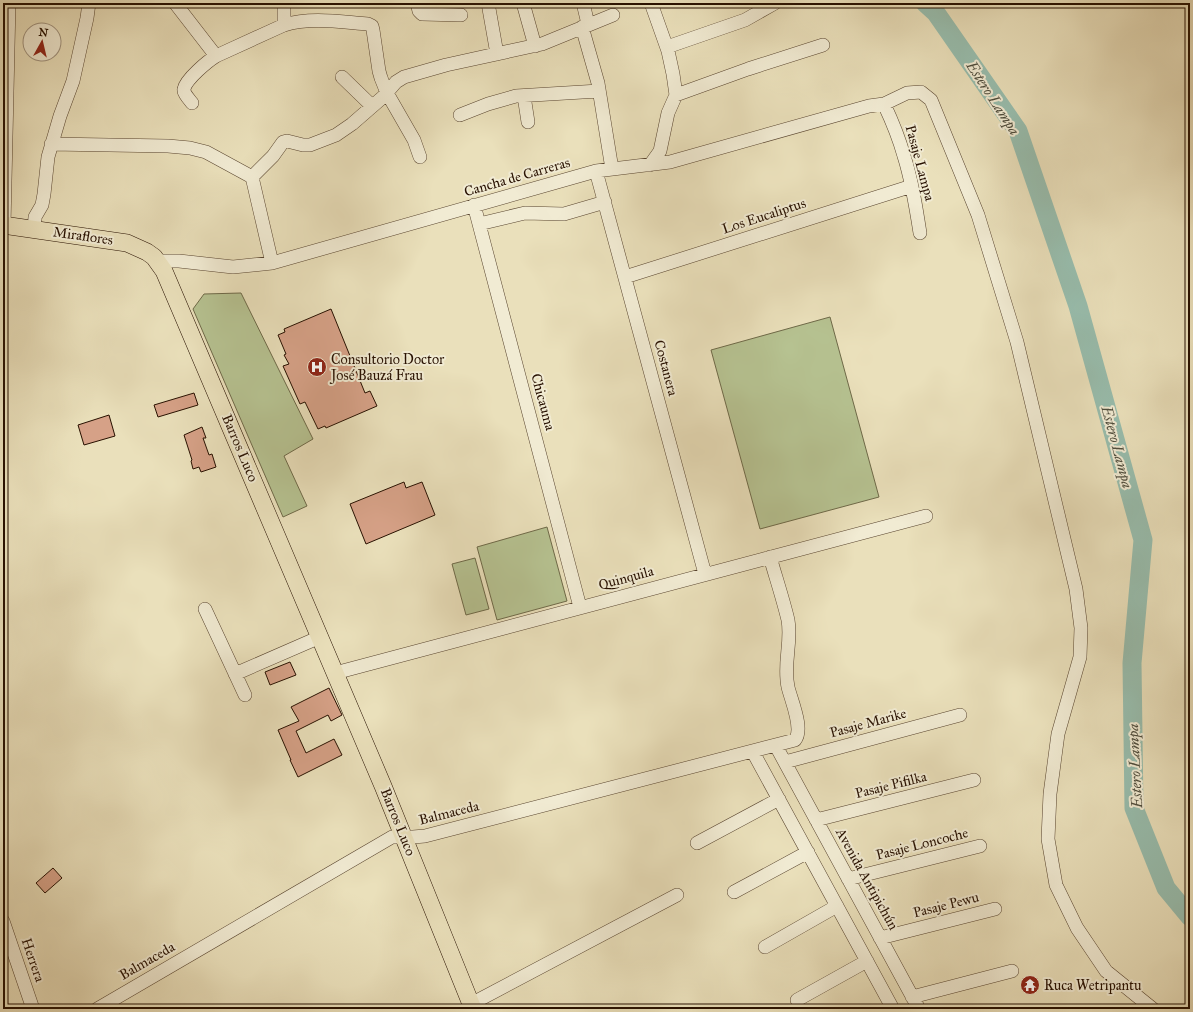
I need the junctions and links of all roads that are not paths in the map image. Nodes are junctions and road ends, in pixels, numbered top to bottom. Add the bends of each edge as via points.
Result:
1 (9, 3) edge
2 (89, 3) edge
3 (174, 3) edge
4 (284, 3) edge
5 (417, 3) edge
6 (488, 3) edge
7 (523, 3) edge
8 (583, 3) edge
9 (651, 3) edge
10 (775, 3) edge
11 (462, 15) dead end
12 (613, 15) dead end
13 (284, 25) junction
14 (585, 26) junction
15 (823, 45) dead end
16 (535, 46) junction
17 (666, 47) junction
18 (497, 54) junction
19 (216, 56) junction
20 (342, 77) dead end
21 (599, 91) junction
22 (387, 92) junction
23 (676, 95) junction
24 (524, 96) junction
25 (192, 103) dead end
26 (884, 104) junction
27 (372, 106) junction
28 (460, 115) dead end
29 (528, 122) dead end
30 (52, 144) junction
31 (420, 157) dead end
32 (650, 165) junction
33 (612, 169) junction
34 (596, 171) junction
35 (252, 177) junction
36 (912, 186) junction
37 (605, 202) junction
38 (474, 205) junction
39 (479, 224) junction
40 (3, 225) edge
41 (34, 230) junction
42 (920, 233) dead end
43 (157, 262) junction
44 (272, 262) junction
45 (625, 277) junction
46 (926, 516) dead end
47 (770, 557) junction
48 (705, 574) junction
49 (580, 607) junction
50 (205, 608) dead end
51 (320, 637) junction
52 (335, 673) junction
53 (236, 674) junction
54 (245, 695) dead end
55 (960, 715) dead end
56 (776, 746) junction
57 (753, 752) junction
58 (787, 767) junction
59 (974, 780) dead end
60 (770, 783) junction
61 (779, 799) junction
62 (816, 820) junction
63 (404, 837) junction
64 (697, 842) dead end
65 (980, 846) dead end
66 (808, 852) junction
67 (848, 879) junction
68 (734, 892) dead end
69 (677, 895) dead end
70 (837, 906) junction
71 (995, 909) dead end
72 (3, 922) edge
73 (880, 938) junction
74 (765, 947) dead end
75 (867, 961) junction
76 (1012, 972) dead end
77 (797, 1000) dead end
78 (914, 1004) edge
79 (472, 1007) edge
80 (33, 1009) edge
81 (97, 1009) edge
82 (893, 1009) edge
83 (1153, 1009) edge

1 - 40 street
2 - 30 street via 73,81
3 - 19 street
4 - 13 street
5 - 11 street via 422,14
6 - 18 street
7 - 16 street
8 - 14 street
9 - 17 street
10 - 17 street via 745,20
12 - 14 street
13 - 19 street
13 - 22 street via 305,21 372,26 379,71
14 - 16 street
14 - 21 street
15 - 23 street
16 - 18 street
17 - 23 street
18 - 22 street via 404,77
19 - 25 street via 200,68 185,86 184,92
20 - 27 street
21 - 24 street
21 - 33 street
22 - 27 street
22 - 31 street via 410,132
23 - 32 street via 668,113 660,151
24 - 28 street via 503,99
24 - 29 street
26 - 32 street, Cancha de Carreras via 869,106 682,159
26 - 36 street, Pasaje Lampa via 897,133
26 - 83 street, Cancha de Carreras via 908,93 917,92 931,100 978,214 1017,342 1076,589 1082,628 1080,657 1058,734 1050,794 1048,839 1056,885 1076,928 1106,971
27 - 35 street via 347,128 318,143 303,145 283,142
30 - 35 street via 190,148 206,152
30 - 41 street via 48,156 42,205 36,217
32 - 33 street, Cancha de Carreras
33 - 34 street, Cancha de Carreras
34 - 37 street, Costanera
34 - 38 street, Cancha de Carreras
35 - 44 street
36 - 42 street, Pasaje Lampa
36 - 45 street, Los Eucaliptus
37 - 39 street via 564,214 525,213
37 - 45 street, Costanera
38 - 39 street, Chicauma
38 - 44 street, Cancha de Carreras
39 - 49 street, Chicauma
40 - 41 main road, Miraflores
41 - 43 main road, Miraflores via 127,243 147,252
43 - 44 street, Cancha de Carreras via 179,261 233,267
43 - 51 main road, Barros Luco via 167,277
45 - 48 street, Costanera
46 - 47 street, Quinquila
47 - 48 street, Quinquila
47 - 56 street, Balmaceda via 788,620 786,672 798,726 798,735 793,742
48 - 49 street, Quinquila
49 - 52 street, Quinquila
50 - 53 street
51 - 52 main road, Barros Luco
51 - 53 street
52 - 63 main road, Barros Luco
53 - 54 street
55 - 58 street, Pasaje Marike
56 - 57 street, Balmaceda
56 - 58 street, Avenida Antipichún
57 - 60 street
57 - 63 street, Balmaceda via 425,836
58 - 60 street
58 - 62 street, Avenida Antipichún
59 - 62 street, Pasaje Pifilka
60 - 61 street
61 - 64 street
61 - 66 street
62 - 67 street, Avenida Antipichún
63 - 79 main road, Barros Luco
63 - 81 street, Balmaceda via 389,838
65 - 67 street, Pasaje Loncoche
66 - 68 street
66 - 70 street
67 - 73 street, Avenida Antipichún
69 - 79 street
70 - 74 street
70 - 75 street
71 - 73 street, Pasaje Pewu
72 - 80 street, Herrera
73 - 78 street, Avenida Antipichún
75 - 77 street
75 - 82 street
76 - 78 street

